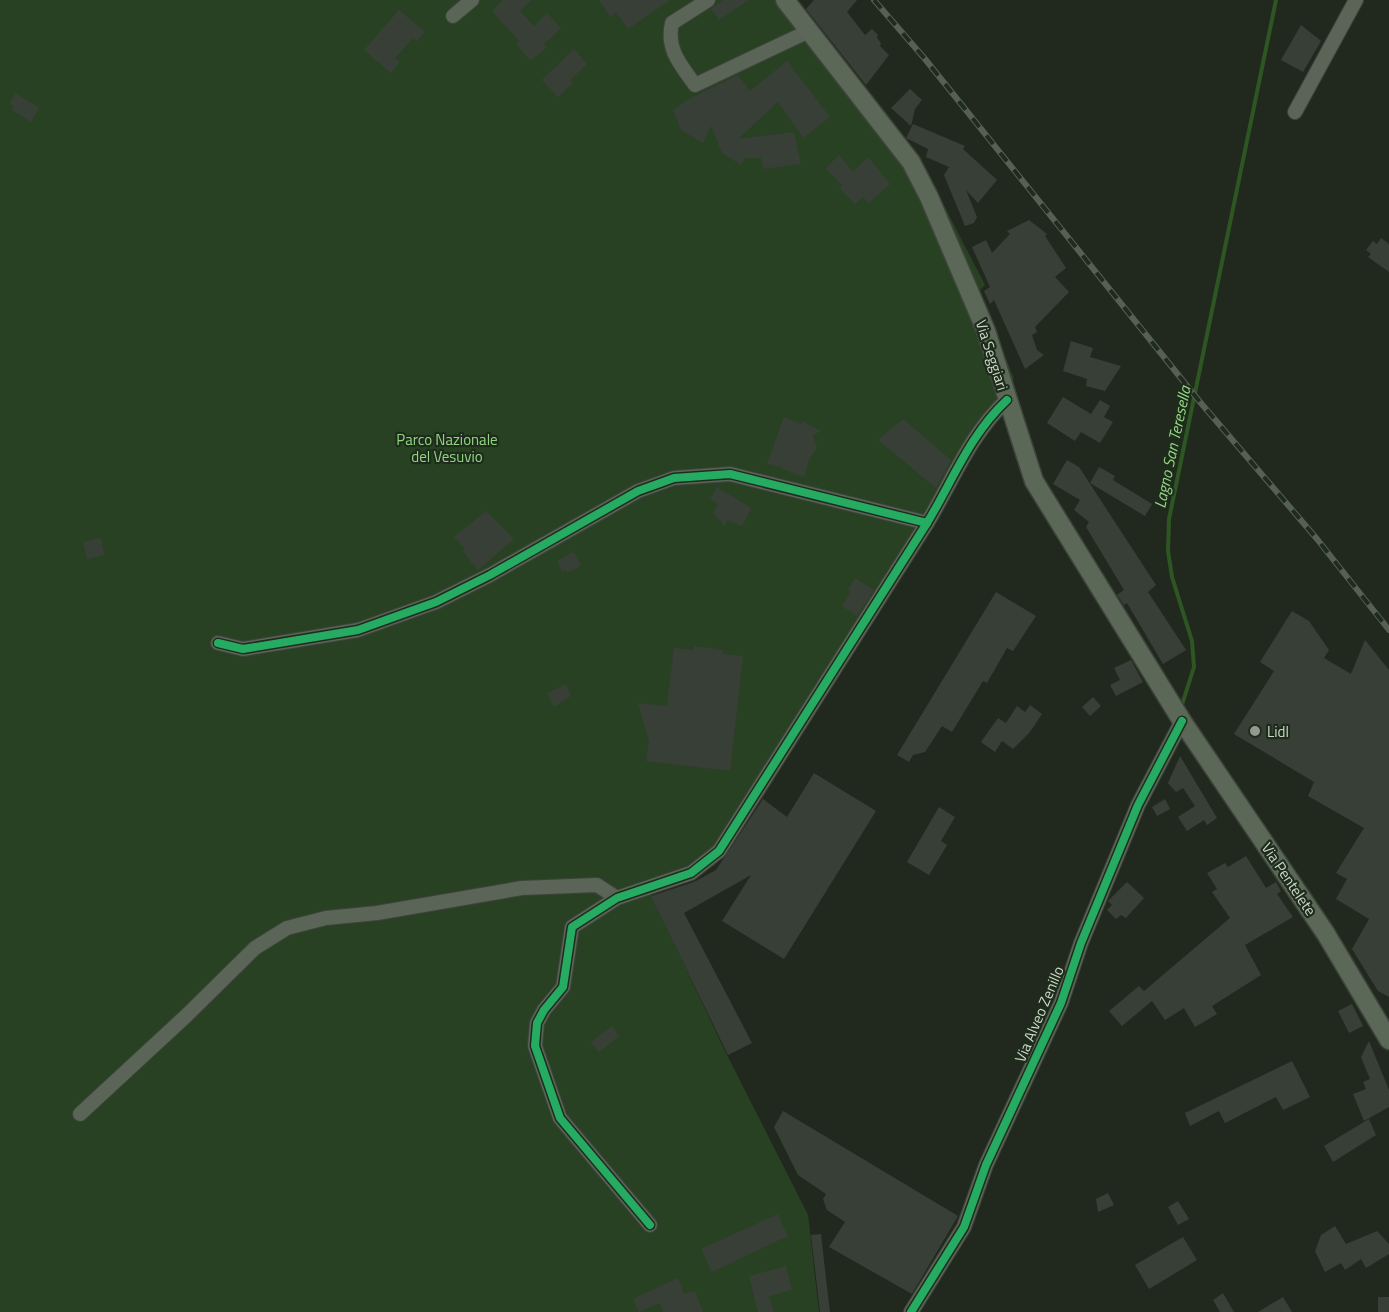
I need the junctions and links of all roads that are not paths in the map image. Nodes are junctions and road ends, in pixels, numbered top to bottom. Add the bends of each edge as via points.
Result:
1 (472, 0) edge
2 (708, 0) edge
3 (785, 0) edge
4 (1356, 0) edge
5 (453, 16) dead end
6 (809, 31) junction
7 (1295, 112) dead end
8 (1007, 400) junction
9 (927, 524) junction
10 (218, 643) dead end
11 (1182, 722) junction
12 (617, 898) junction
13 (1386, 1026) edge
14 (80, 1113) dead end
15 (650, 1225) dead end
16 (911, 1312) edge

1 - 5 street
2 - 6 street via 672,23 669,39 694,85
3 - 6 main road, Via Seggiari
4 - 7 street
6 - 8 main road, Via Seggiari via 911,162 986,331
8 - 9 street via 969,447
8 - 11 main road, Via Seggiari via 1034,481
9 - 10 street via 730,474 674,478 638,491 436,602 358,630 243,649
9 - 12 street via 719,851 691,873
11 - 13 main road, Via Pentelete
11 - 16 street, Via Alveo Zenillo via 1138,805 1061,1003 986,1165 964,1227
12 - 14 street via 597,885 522,888 326,918 287,928 255,948
12 - 15 street via 572,927 563,987 537,1023 535,1046 560,1118

